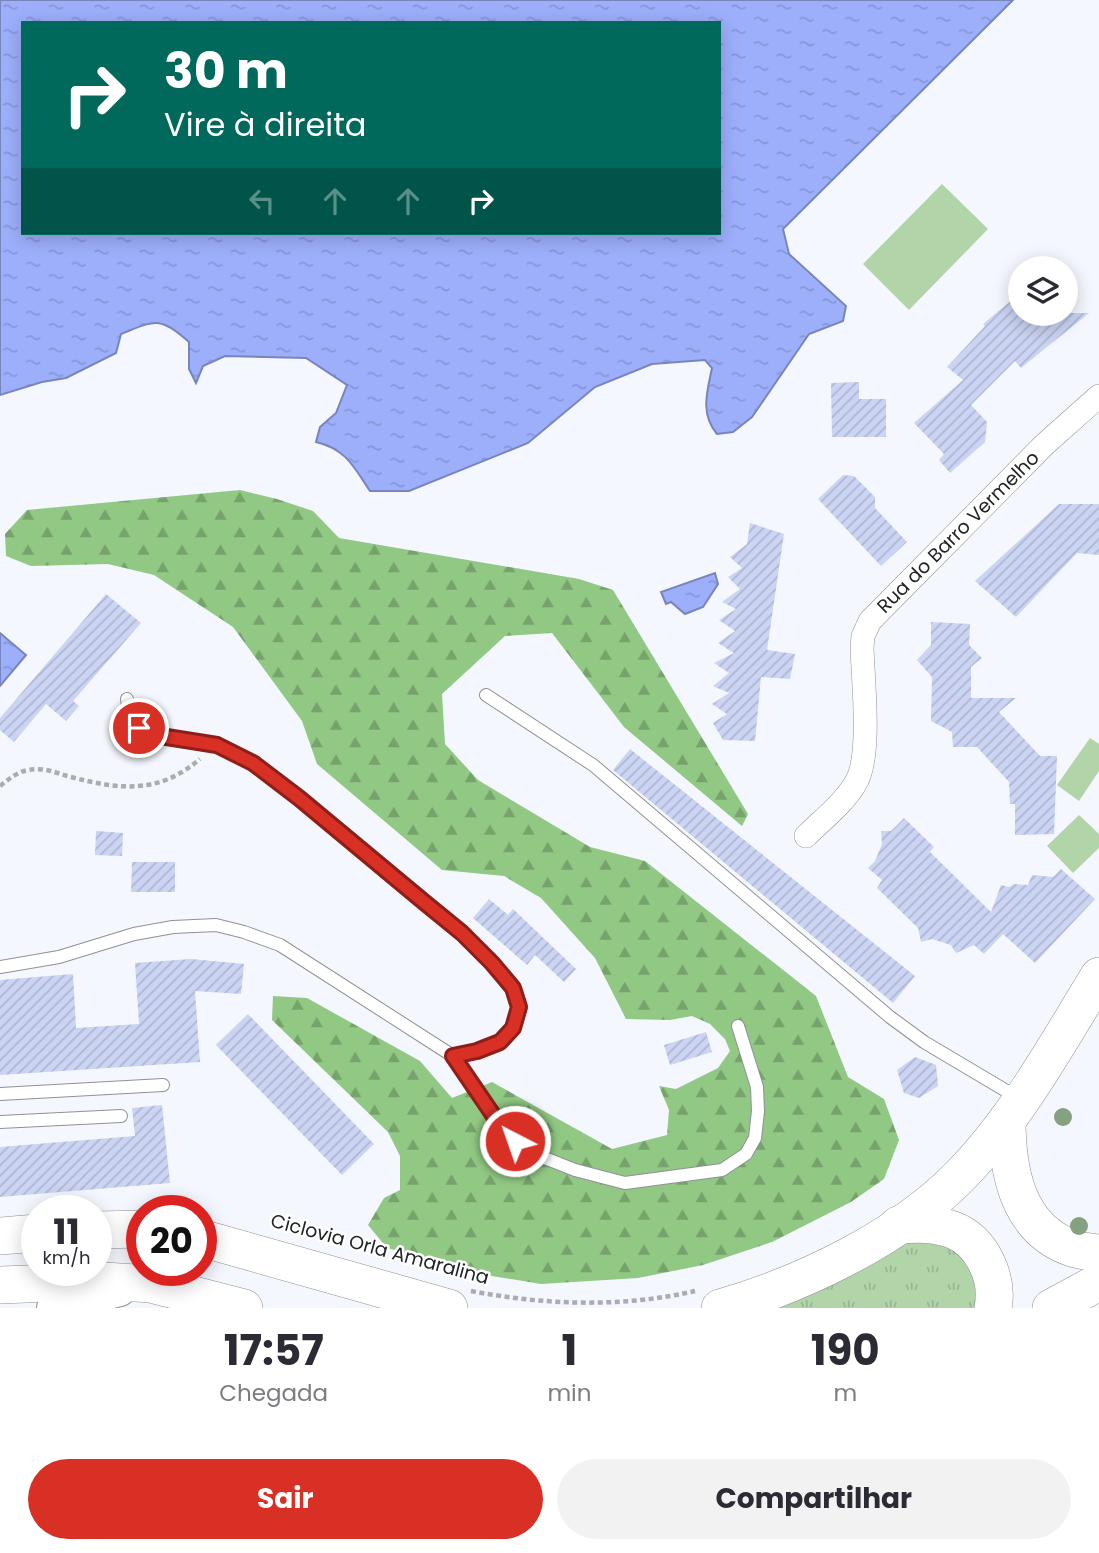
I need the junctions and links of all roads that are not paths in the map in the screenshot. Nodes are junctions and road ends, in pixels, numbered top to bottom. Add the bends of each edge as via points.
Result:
1 (1099, 396) edge
2 (486, 695) dead end
3 (127, 699) dead end
4 (806, 836) dead end
5 (0, 967) edge
6 (1099, 976) edge
7 (738, 1026) dead end
8 (453, 1056) junction
9 (163, 1085) dead end
10 (0, 1094) edge
11 (1014, 1110) junction
12 (121, 1116) dead end
13 (0, 1122) edge
14 (898, 1225) junction
15 (21, 1234) edge
16 (0, 1236) edge
17 (217, 1242) edge
18 (1099, 1253) edge
19 (126, 1282) edge
20 (0, 1285) edge
21 (143, 1286) edge
22 (159, 1286) edge
23 (1095, 1292) edge
24 (456, 1298) edge
25 (711, 1299) edge
26 (52, 1308) edge
27 (244, 1308) edge
28 (993, 1308) edge
29 (1051, 1308) edge

1 - 4 street, Rua do Barro Vermelho via 1044,445 870,621 862,648 861,775
2 - 11 lane via 593,765 890,1017
3 - 8 lane via 129,716 139,728 154,735 217,745 253,763 462,933 492,963 513,988 519,1007 513,1028 500,1042
5 - 8 lane via 59,957 134,934 216,925 280,945
6 - 11 main road
7 - 8 lane via 757,1087 755,1138 746,1154 722,1170 625,1183 527,1152 504,1131
9 - 10 lane
11 - 14 main road via 959,1177
11 - 18 main road via 1009,1167 1024,1207 1036,1225 1056,1240 1073,1249
12 - 13 lane
14 - 25 main road via 781,1288
14 - 28 main road via 938,1226 969,1240 989,1268
15 - 16 main road
17 - 24 main road
19 - 20 main road
21 - 26 street
22 - 27 main road
23 - 29 main road

